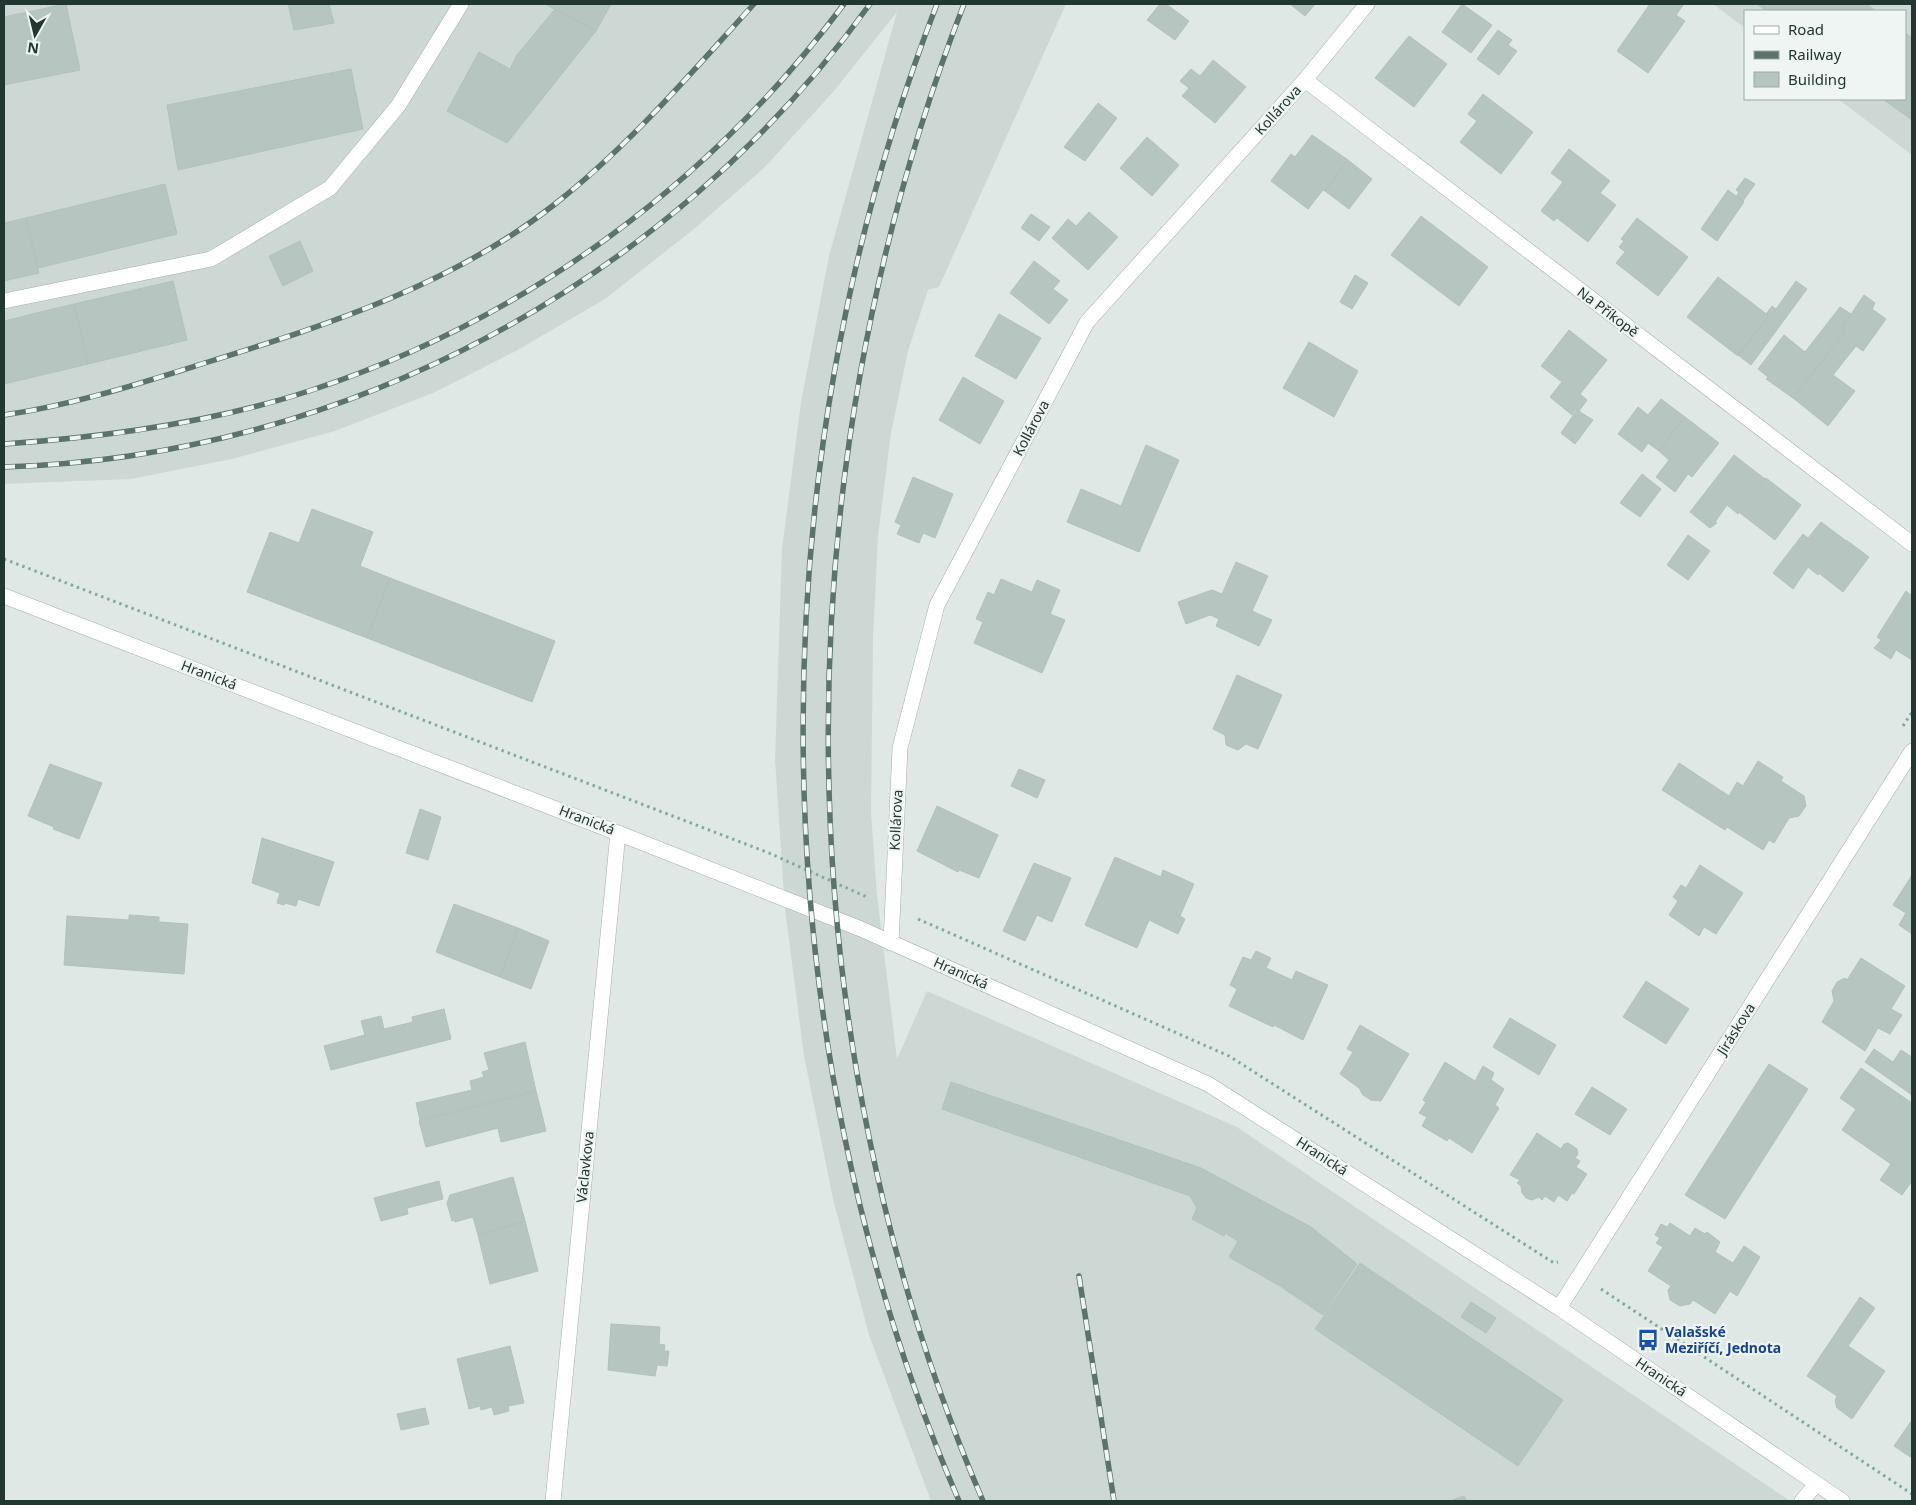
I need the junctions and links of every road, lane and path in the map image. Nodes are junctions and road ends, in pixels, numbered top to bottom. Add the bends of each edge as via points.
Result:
1 (460, 4) edge
2 (1367, 4) edge
3 (1304, 80) junction
4 (4, 301) edge
5 (1912, 544) edge
6 (4, 559) edge
7 (4, 596) edge
8 (1912, 712) edge
9 (1902, 728) dead end
10 (1912, 751) edge
11 (618, 833) junction
12 (892, 908) junction
13 (892, 943) junction
14 (1564, 1260) dead end
15 (1597, 1285) dead end
16 (1559, 1308) junction
17 (1816, 1484) junction
18 (1912, 1494) edge
19 (553, 1501) edge
20 (1802, 1501) edge
21 (1842, 1501) edge

1 - 4 street via 398,106 330,188 211,258
2 - 3 street, Kollárova
3 - 5 street, Na Příkopě
3 - 12 street, Kollárova via 1087,322 937,604 900,748
6 - 12 path via 769,853
7 - 11 street, Hranická
8 - 9 path
10 - 16 street, Jiráskova
11 - 13 street, Hranická
11 - 19 street, Václavkova
12 - 13 street, Kollárova
12 - 14 path via 1229,1056 1554,1263
13 - 16 street, Hranická via 1208,1084
15 - 18 path via 1606,1294
16 - 17 street, Hranická
17 - 20 street
17 - 21 street, Hranická

